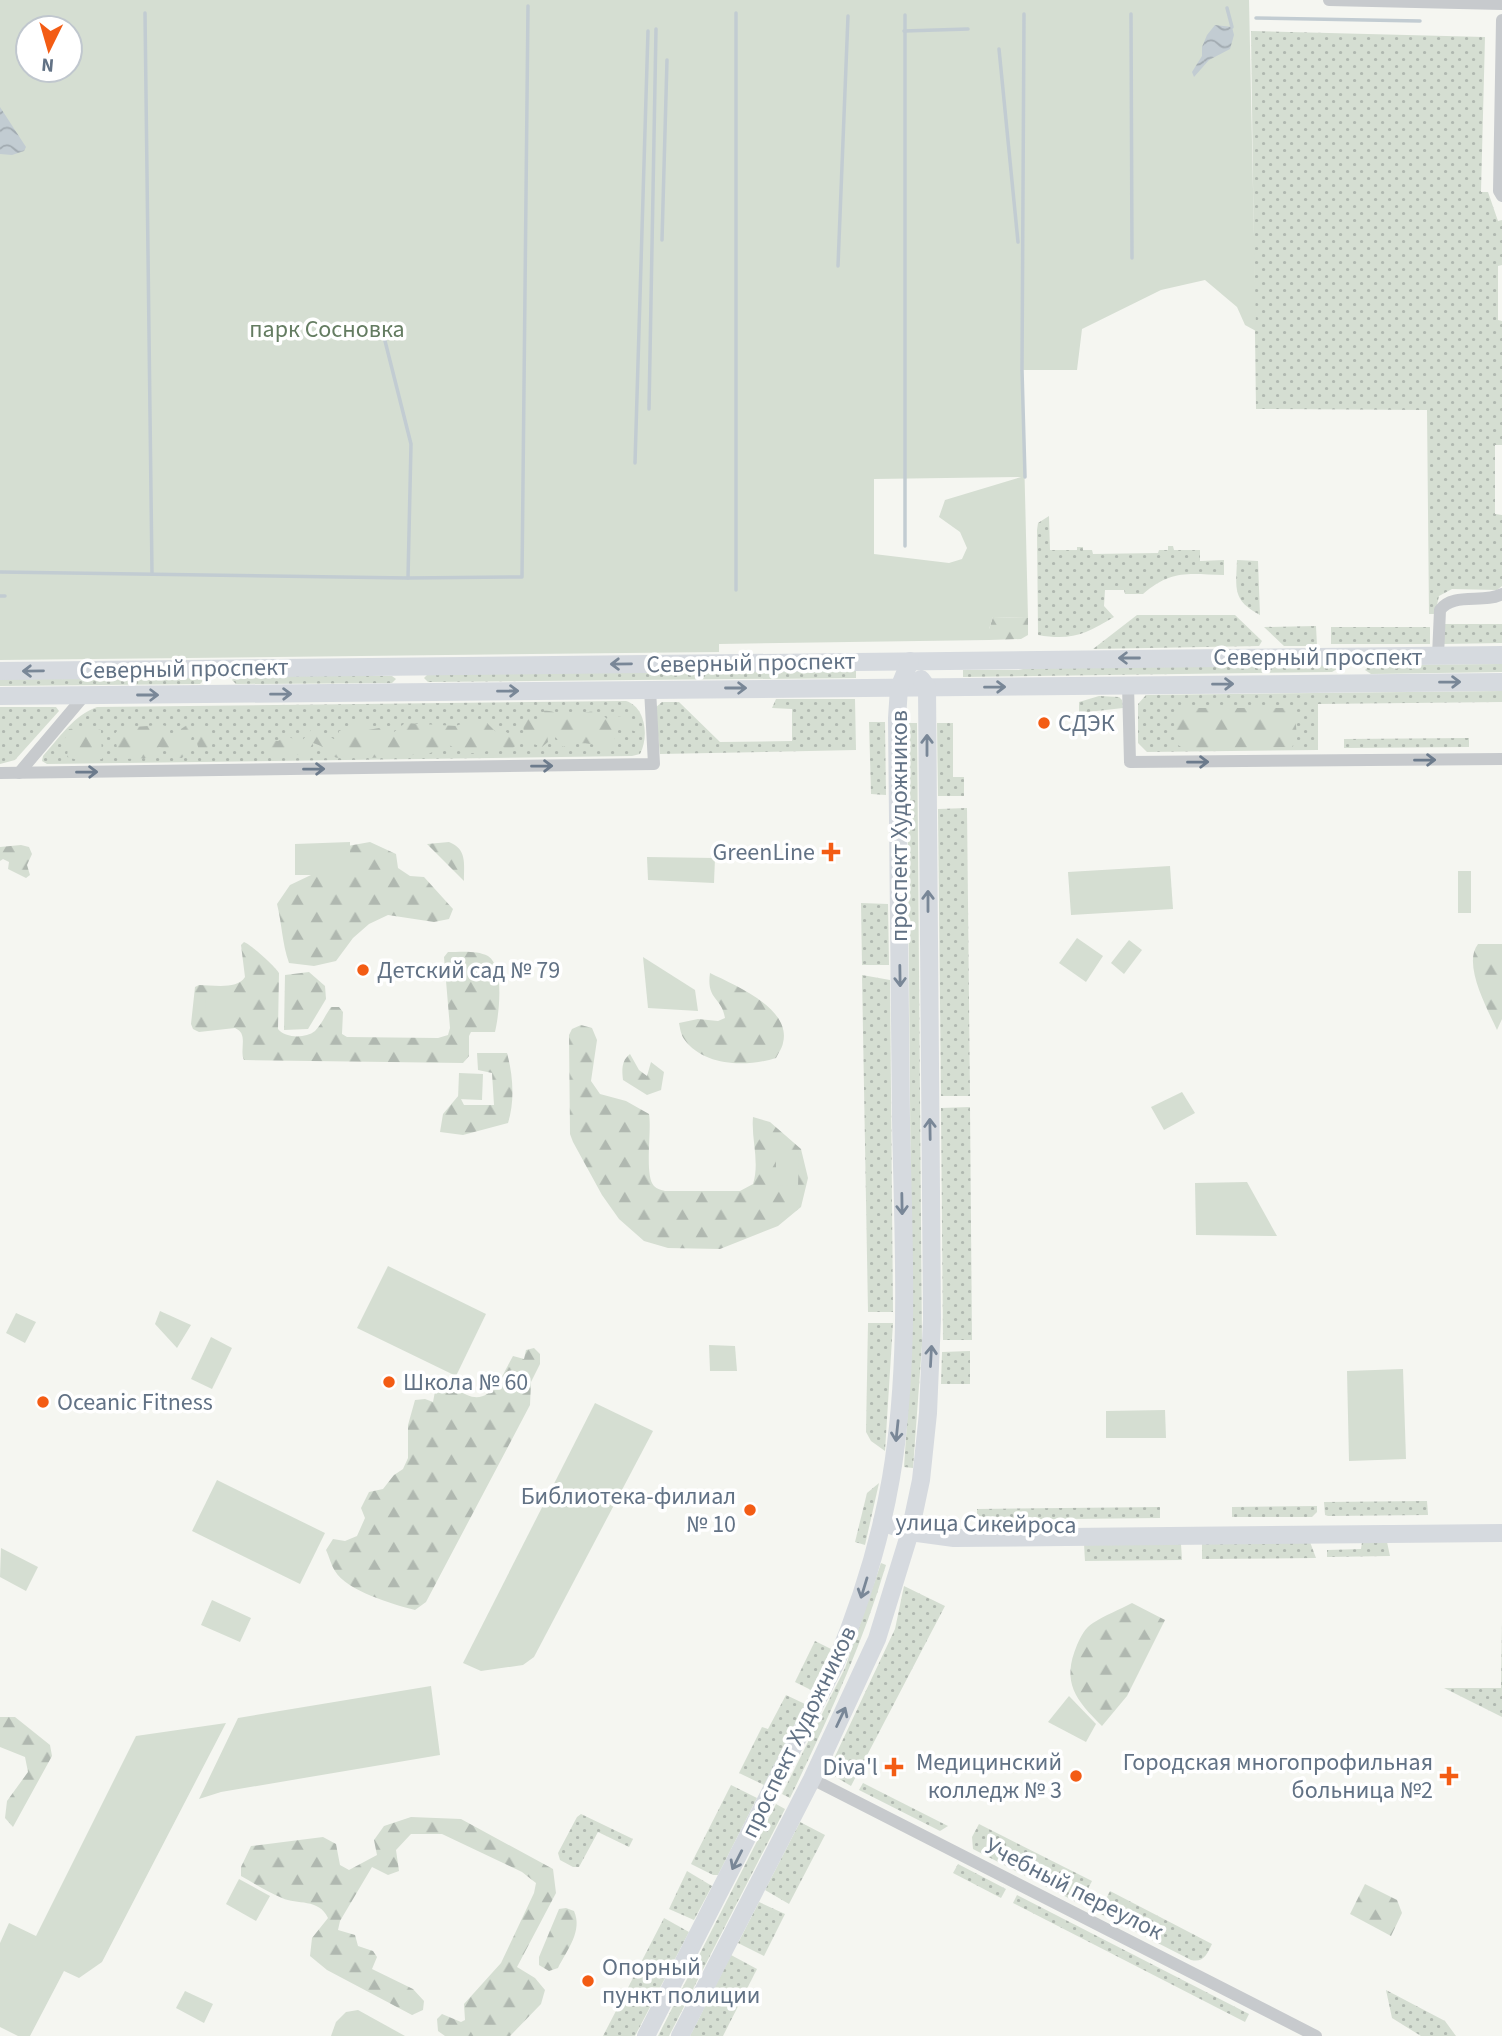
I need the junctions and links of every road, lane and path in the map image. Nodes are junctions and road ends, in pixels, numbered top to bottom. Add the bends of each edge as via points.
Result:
1 (1329, 0) edge
2 (1502, 4) edge
3 (1502, 20) edge
4 (1502, 196) edge
5 (1502, 594) edge
6 (1502, 655) edge
7 (1438, 656) junction
8 (910, 661) junction
9 (419, 667) junction
10 (211, 669) junction
11 (0, 671) edge
12 (1502, 682) edge
13 (1128, 685) junction
14 (927, 687) junction
15 (899, 688) junction
16 (650, 689) junction
17 (420, 692) junction
18 (212, 694) junction
19 (85, 695) junction
20 (0, 696) edge
21 (1502, 759) edge
22 (19, 773) junction
23 (0, 774) edge
24 (883, 1522) junction
25 (1502, 1522) edge
26 (911, 1527) junction
27 (1502, 1533) edge
28 (812, 1779) junction
29 (646, 2036) edge
30 (680, 2036) edge
31 (1316, 2036) edge

1 - 2 street
3 - 4 street
5 - 7 street via 1444,605
6 - 7 street, Северный проспект
7 -> 8 street, Северный проспект
8 -> 9 street, Северный проспект
8 - 14 street, проспект Художников
8 - 15 street, проспект Художников
9 - 10 street, Северный проспект
9 - 17 street via 412,673 412,683
10 -> 11 street, Северный проспект
10 - 18 street via 219,677 219,687
13 -> 12 street, Северный проспект
14 -> 13 street, Северный проспект
13 -> 21 street via 1130,762
14 - 15 street, Северный проспект
26 -> 14 street, проспект Художников via 923,1469 932,1345
16 -> 15 street, Северный проспект
15 -> 24 street, проспект Художников via 904,1332
17 -> 16 street, Северный проспект
22 -> 16 street via 654,764
18 -> 17 street, Северный проспект
19 -> 18 street, Северный проспект
19 - 20 street, Северный проспект
19 - 22 street
22 - 23 street
24 - 26 street, улица Сикейроса
24 -> 29 street, проспект Художников via 835,1665
25 - 26 street, улица Сикейроса
26 - 27 street, улица Сикейроса via 954,1538
28 -> 26 street, проспект Художников via 877,1639
28 - 30 street, проспект Художников
28 - 31 street, Учебный переулок

